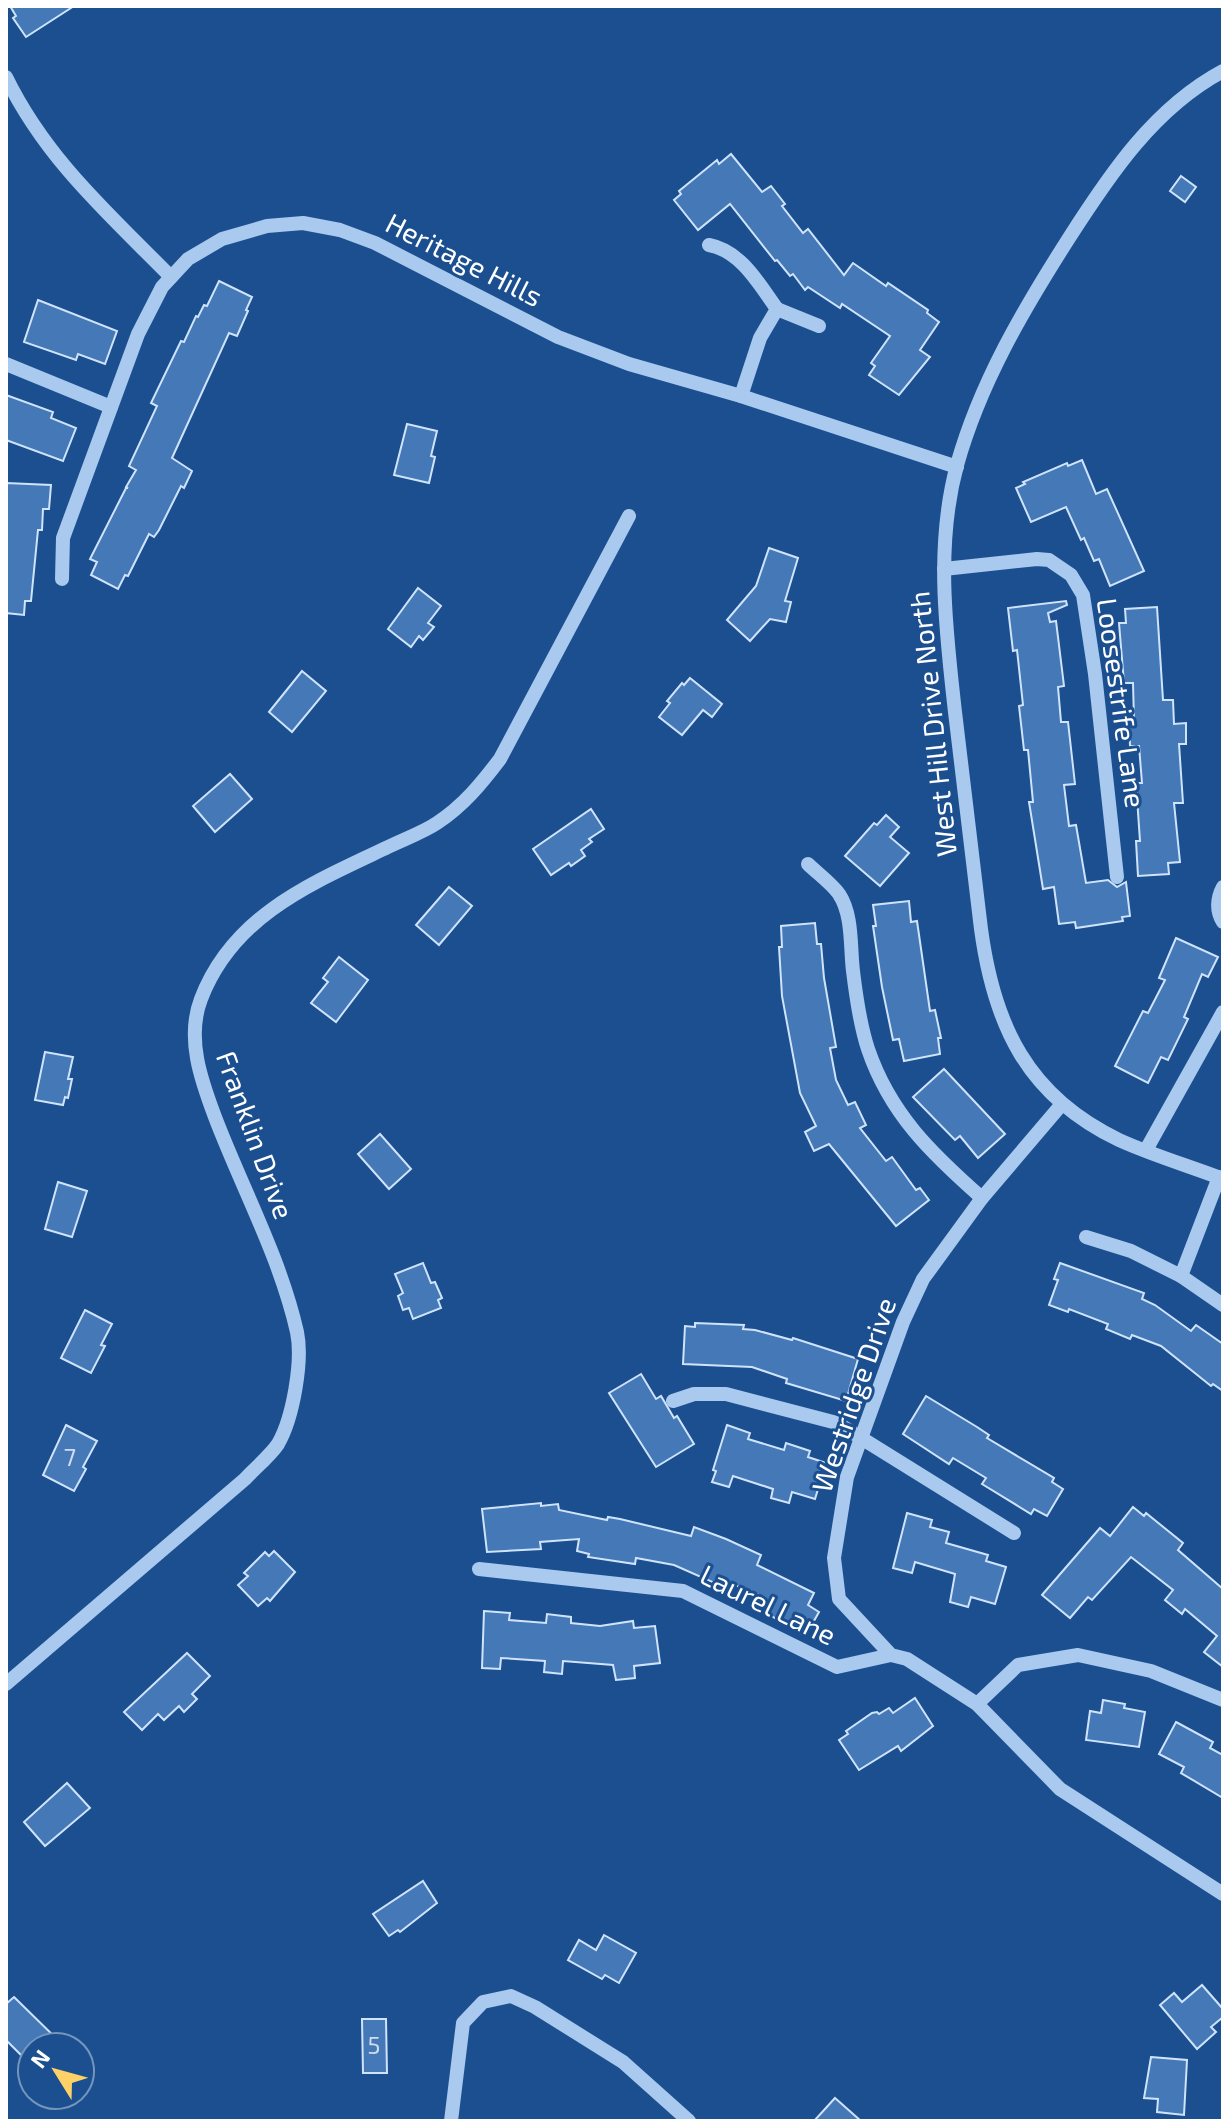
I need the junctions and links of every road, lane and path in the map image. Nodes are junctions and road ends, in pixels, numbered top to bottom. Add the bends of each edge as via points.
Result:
1 (1223, 71) edge
2 (6, 77) edge
3 (709, 245) dead end
4 (171, 277) junction
5 (777, 309) junction
6 (819, 326) dead end
7 (6, 364) edge
8 (741, 396) junction
9 (111, 407) junction
10 (957, 467) junction
11 (629, 516) dead end
12 (944, 569) junction
13 (62, 579) dead end
14 (808, 864) dead end
15 (1117, 877) dead end
16 (1223, 887) edge
17 (1223, 922) edge
18 (1223, 1012) edge
19 (1062, 1104) junction
20 (1146, 1150) junction
21 (1221, 1178) edge
22 (982, 1198) junction
23 (1086, 1237) dead end
24 (1181, 1276) junction
25 (1223, 1305) edge
26 (673, 1401) dead end
27 (862, 1437) junction
28 (1014, 1533) dead end
29 (479, 1569) dead end
30 (891, 1655) junction
31 (6, 1684) edge
32 (1223, 1700) edge
33 (977, 1704) junction
34 (1223, 1894) edge
35 (451, 2121) edge
36 (689, 2121) edge

1 - 10 street, West Hill Drive North via 1152,126 1099,191 993,367
2 - 4 street via 60,164
3 - 5 street via 728,251 745,267
4 - 8 street, Heritage Hills via 188,259 222,239 267,226 303,223 340,230 558,337
4 - 9 street, Heritage Hills via 138,334
5 - 6 street
5 - 8 street via 760,338
7 - 9 street
8 - 10 street, Heritage Hills
9 - 13 street, Heritage Hills via 63,538
10 - 12 street, West Hill Drive North
11 - 31 street, Franklin Drive via 500,759 473,795 436,824 297,890 248,929 221,959 200,1001 194,1041 204,1088 276,1263 297,1335 291,1413 277,1445 245,1479
12 - 15 street, Loosestrife Lane via 1049,560 1071,575 1083,595
12 - 19 street, West Hill Drive North via 946,628 987,972 1014,1044
14 - 22 street via 839,893 847,914 868,1049 897,1110 939,1161
16 - 17 street via 1218,915
18 - 20 street
19 - 20 street, West Hill Drive North via 1105,1133
19 - 22 street, Westridge Drive
20 - 21 street, West Hill Drive North
21 - 24 street
22 - 27 street, Westridge Drive via 923,1279
23 - 24 street via 1131,1251
24 - 25 street
26 - 27 street via 694,1394 726,1394 837,1423
27 - 28 street
27 - 30 street, Westridge Drive via 847,1477 834,1558 839,1599
29 - 30 street, Laurel Lane via 683,1591 837,1667
30 - 33 street, Westridge Drive via 907,1659
32 - 33 street via 1151,1671 1078,1655 1018,1665
33 - 34 street, Westridge Drive via 1060,1789
35 - 36 street via 463,2023 483,2002 511,1996 623,2062

